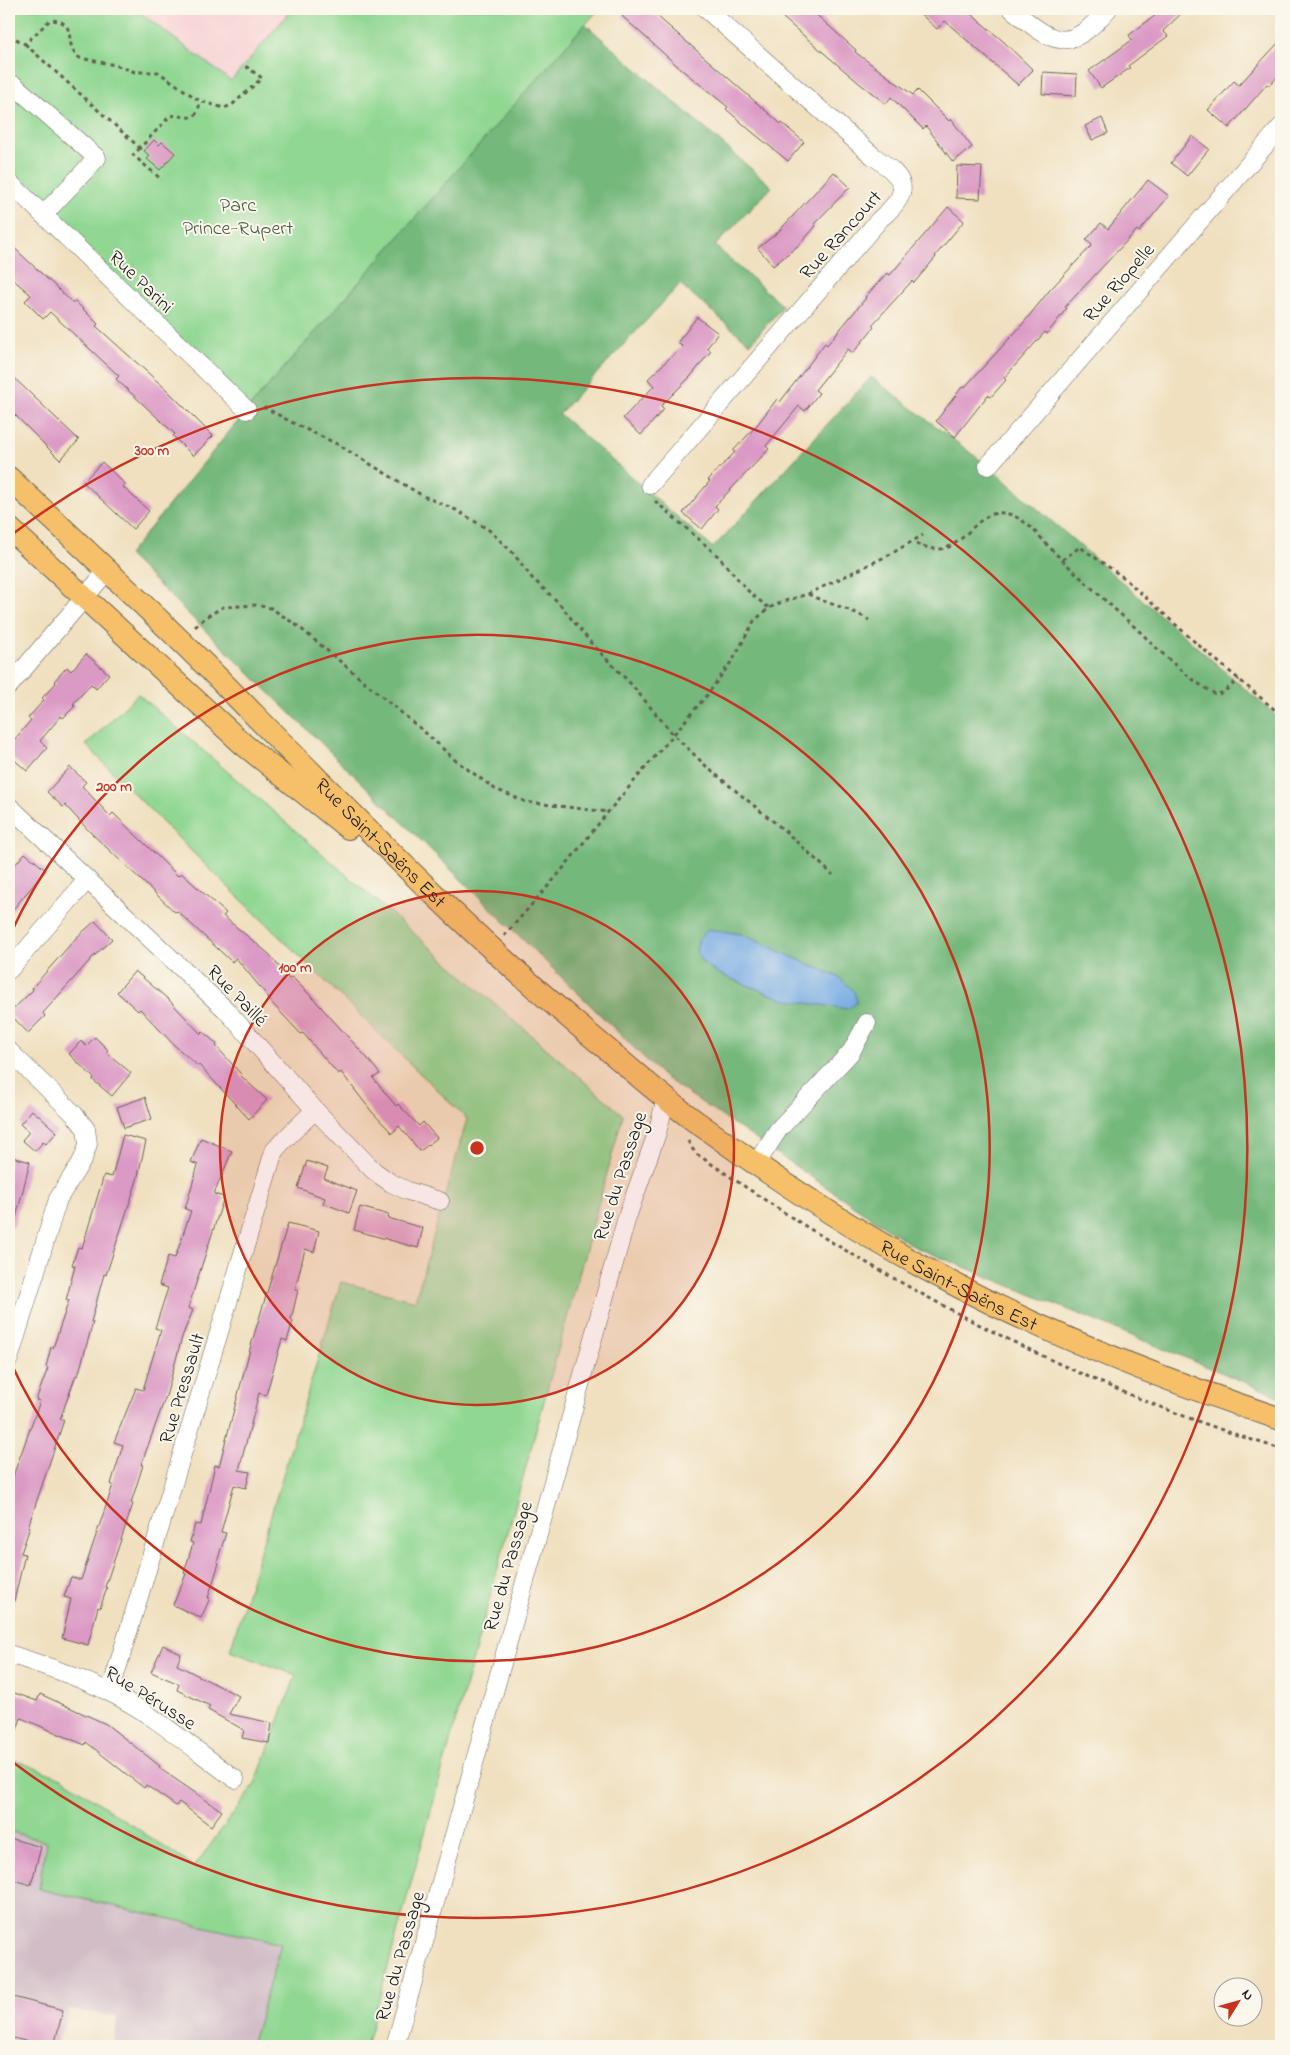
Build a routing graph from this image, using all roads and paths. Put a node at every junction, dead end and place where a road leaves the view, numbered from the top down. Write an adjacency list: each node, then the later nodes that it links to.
1 (706, 9): 17 (street, Rue Rancourt)
2 (1012, 9): 3 (street)
3 (1108, 9)
4 (9, 35): 5 (path)
5 (24, 44): 8 (path); 10 (path)
6 (244, 65): 8 (path)
7 (14, 86): 13 (street)
8 (200, 101): 10 (path)
9 (1281, 127): 15 (street, Rue Riopelle)
10 (140, 148): 11 (path)
11 (162, 180)
12 (9, 182): 13 (street, Rue Parini)
13 (44, 215): 14 (street, Rue Parini)
14 (246, 410): 31 (path)
15 (988, 466)
16 (9, 478): 22 (main road, Rue Saint-Saëns Est)
17 (650, 485): 25 (path)
18 (9, 528): 24 (main road, Rue Saint-Saëns Est)
19 (923, 535): 23 (path)
20 (916, 544): 21 (path)
21 (1062, 560): 28 (path); 28 (path)
22 (107, 571): 24 (street); 27 (main road, Rue Saint-Saëns Est)
23 (808, 594): 25 (path); 26 (path)
24 (83, 597): 29 (street); 36 (main road, Rue Saint-Saëns Est)
25 (769, 608): 31 (path)
26 (869, 620)
27 (179, 641): 33 (path); 36 (main road, Rue Saint-Saëns Est)
28 (1238, 680): 30 (path)
29 (9, 686)
30 (1281, 715)
31 (673, 734): 33 (path); 34 (path)
32 (9, 806): 35 (street, Rue Paillé)
33 (608, 812): 37 (path)
34 (833, 875)
35 (87, 880): 38 (street); 42 (street, Rue Paillé)
36 (436, 896): 37 (main road, Rue Saint-Saëns Est)
37 (492, 950): 41 (main road, Rue Saint-Saëns Est)
38 (9, 970)
39 (867, 1024): 43 (street)
40 (9, 1051): 45 (street)
41 (666, 1098): 43 (main road, Rue Saint-Saëns Est); 50 (street, Rue du Passage)
42 (315, 1110): 44 (street, Rue Paillé); 48 (street, Rue Pressault)
43 (756, 1164): 46 (main road, Rue Saint-Saëns Est)
44 (440, 1201)
45 (9, 1359)
46 (1281, 1419)
47 (9, 1654): 48 (street, Rue Pérusse)
48 (110, 1692): 49 (street, Rue Pérusse)
49 (235, 1780)
50 (395, 2046)

